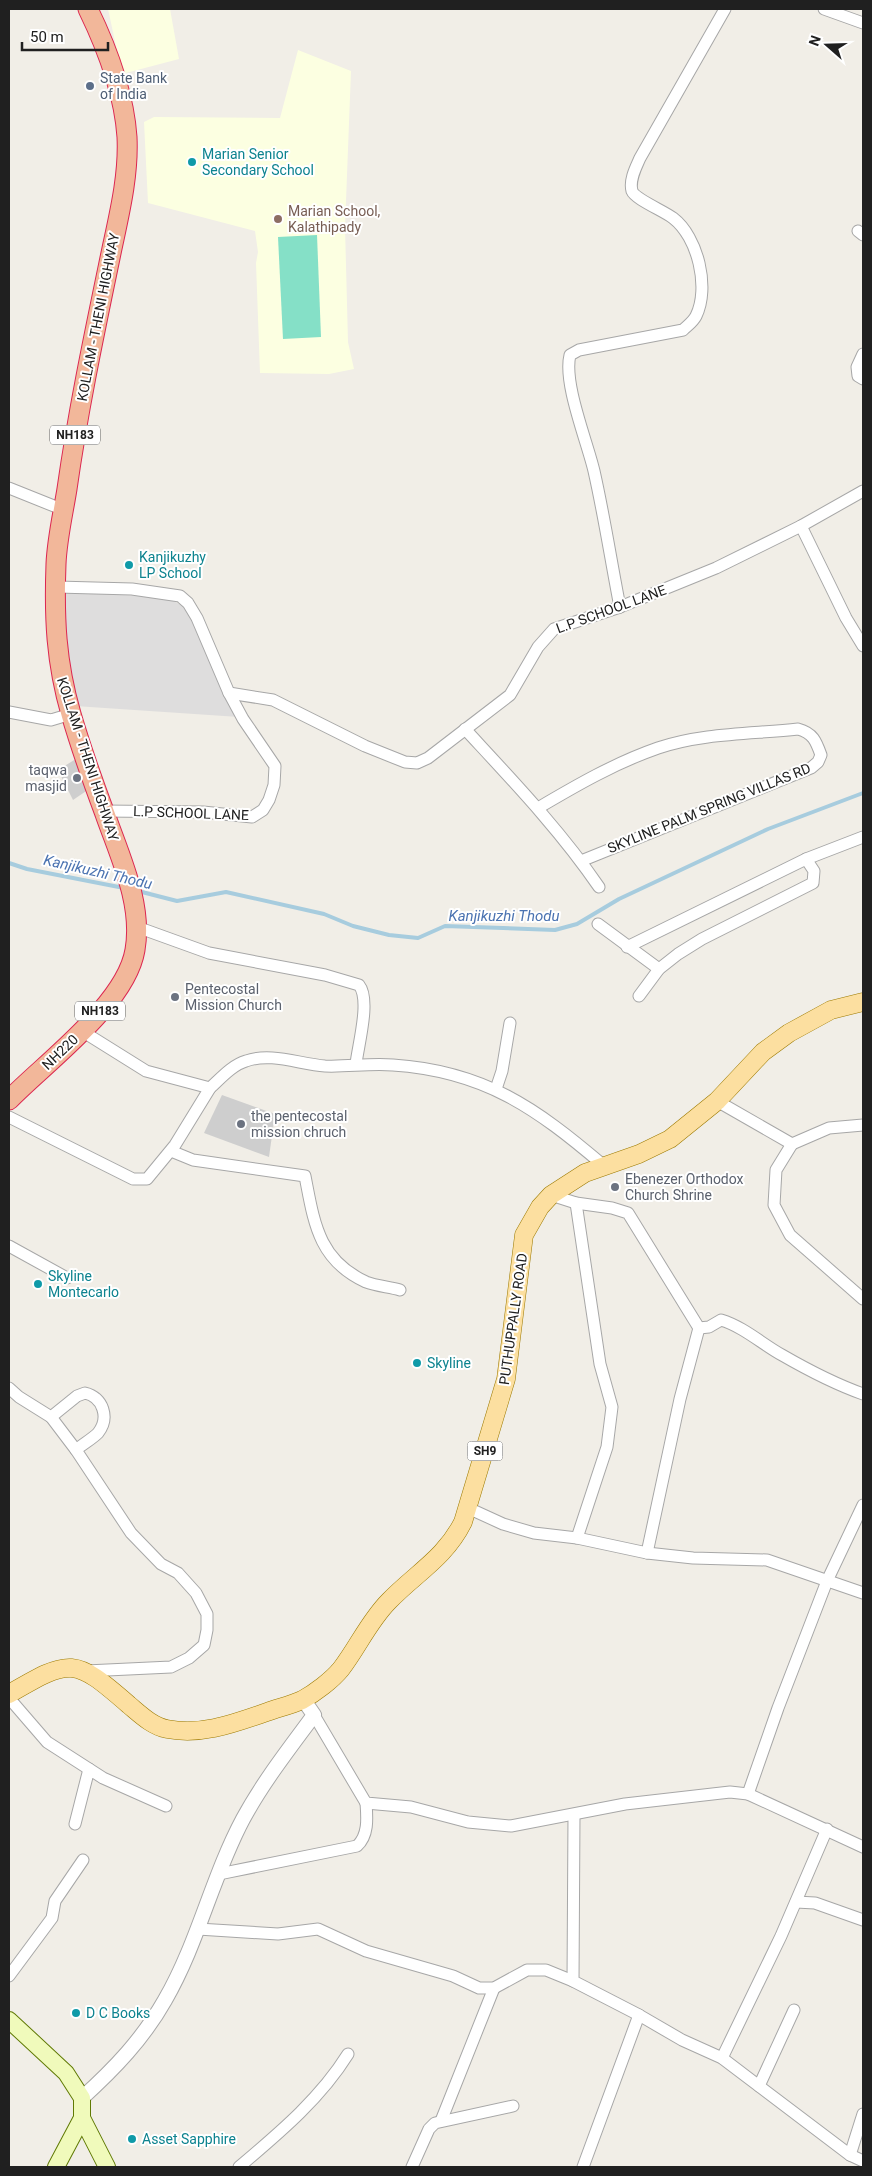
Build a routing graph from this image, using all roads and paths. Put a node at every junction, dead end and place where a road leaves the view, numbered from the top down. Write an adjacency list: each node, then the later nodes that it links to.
1 (88, 9): 9 (highway, KOLLAM - THENI HIGHWAY / NH183)
2 (725, 9): 12 (street)
3 (824, 9): 4 (street)
4 (863, 23)
5 (863, 354): 6 (street)
6 (863, 378)
7 (9, 488): 9 (street)
8 (863, 491): 10 (street, L.P SCHOOL LANE)
9 (64, 510): 11 (highway, KOLLAM - THENI HIGHWAY / NH183)
10 (801, 526): 12 (street, L.P SCHOOL LANE); 13 (street)
11 (57, 587): 14 (street, L.P SCHOOL LANE); 16 (highway, KOLLAM - THENI HIGHWAY / NH183)
12 (620, 606): 17 (street, L.P SCHOOL LANE)
13 (863, 646)
14 (229, 692): 17 (street, L.P SCHOOL LANE); 19 (street, L.P SCHOOL LANE)
15 (9, 712): 16 (street)
16 (71, 714): 19 (highway, KOLLAM - THENI HIGHWAY / NH183)
17 (465, 729): 18 (street)
18 (538, 808): 23 (street); 23 (street, SKYLINE PALM SPRING VILLAS RD)
19 (103, 811): 22 (highway, KOLLAM - THENI HIGHWAY / NH183)
20 (863, 837): 21 (street)
21 (806, 859): 27 (street); 28 (street)
22 (122, 860): 26 (highway, NH220 / NH183)
23 (581, 861): 24 (street)
24 (599, 887)
25 (598, 924): 27 (street)
26 (137, 927): 32 (highway, NH220 / NH183); 33 (street)
27 (627, 947): 28 (street)
28 (659, 969): 29 (street)
29 (639, 996)
30 (863, 1002): 37 (main road, PUTHUPPALLY ROAD / SH9)
31 (510, 1023): 35 (street)
32 (82, 1031): 34 (street); 36 (highway, NH220 / NH183)
33 (356, 1064): 34 (street); 35 (street)
34 (210, 1088): 41 (street)
35 (496, 1089): 42 (street)
36 (9, 1100)
37 (718, 1101): 40 (street); 42 (main road, PUTHUPPALLY ROAD / SH9)
38 (9, 1117): 41 (street)
39 (863, 1125): 40 (street)
40 (792, 1144): 48 (street)
41 (171, 1151): 47 (street)
42 (603, 1166): 43 (main road, PUTHUPPALLY ROAD / SH9)
43 (551, 1195): 44 (street); 55 (main road, PUTHUPPALLY ROAD / SH9)
44 (576, 1203): 49 (street); 56 (street)
45 (9, 1246): 46 (street)
46 (67, 1278)
47 (400, 1290)
48 (863, 1299)
49 (699, 1328): 51 (street); 57 (street)
50 (9, 1388): 52 (street)
51 (863, 1394)
52 (52, 1417): 53 (street); 53 (street)
53 (76, 1450): 60 (street)
54 (863, 1504): 58 (street)
55 (468, 1508): 56 (street); 63 (main road, PUTHUPPALLY ROAD / SH9)
56 (577, 1538): 57 (street)
57 (647, 1553): 58 (street)
58 (827, 1581): 59 (street); 66 (street)
59 (863, 1593)
60 (85, 1671): 61 (main road, PUTHUPPALLY ROAD / SH9); 63 (main road, PUTHUPPALLY ROAD / SH9)
61 (9, 1694)
62 (9, 1698): 65 (street)
63 (303, 1699): 64 (street)
64 (314, 1715): 67 (street); 74 (street)
65 (89, 1769): 68 (street); 70 (street)
66 (748, 1794): 69 (street); 71 (street)
67 (366, 1803): 69 (street); 74 (street)
68 (166, 1806)
69 (574, 1815): 79 (street)
70 (75, 1824)
71 (827, 1828): 72 (street); 75 (street)
72 (863, 1847)
73 (83, 1860): 78 (street)
74 (219, 1874): 77 (street)
75 (796, 1902): 76 (street); 85 (street)
76 (863, 1920)
77 (198, 1929): 80 (street); 87 (street)
78 (9, 1976)
79 (573, 1981): 80 (street); 82 (street)
80 (494, 1988): 91 (street)
81 (794, 2010): 86 (street)
82 (639, 2015): 85 (street); 98 (street)
83 (9, 2020): 87 (main road)
84 (348, 2054): 96 (street)
85 (722, 2058): 86 (street)
86 (759, 2086): 92 (street)
87 (82, 2098): 90 (main road)
88 (513, 2106): 91 (street)
89 (863, 2114): 92 (street)
90 (82, 2118): 94 (main road); 95 (main road)
91 (440, 2120): 97 (street)
92 (850, 2155): 93 (street)
93 (863, 2161)
94 (56, 2167)
95 (107, 2167)
96 (239, 2167)
97 (412, 2167)
98 (583, 2167)

